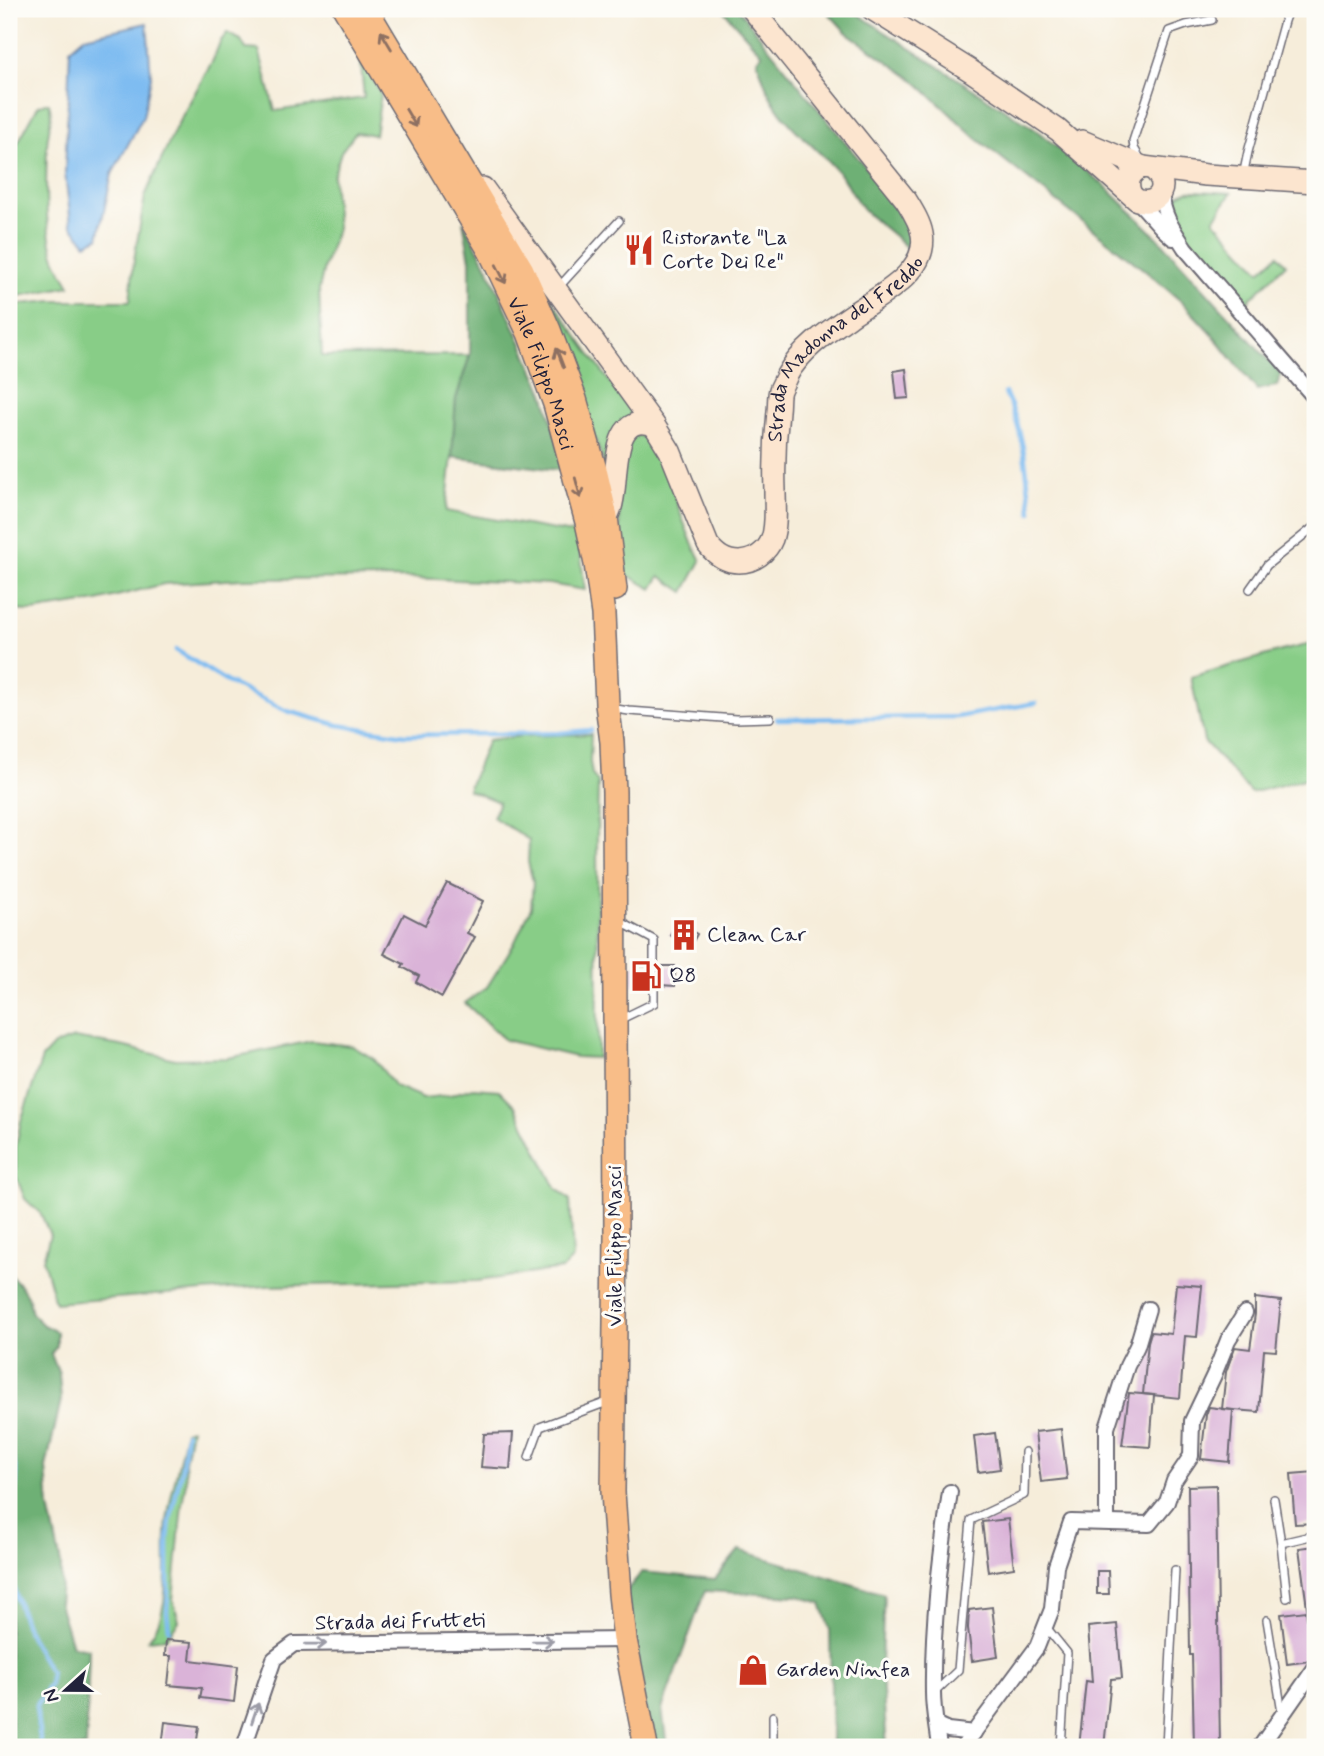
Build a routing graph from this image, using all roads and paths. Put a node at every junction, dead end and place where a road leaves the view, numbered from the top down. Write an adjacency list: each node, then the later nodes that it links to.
1 (345, 9): 12 (main road, Viale Filippo Masci, one-way to 12)
2 (366, 9): 7 (main road, Viale Filippo Masci, one-way to 2)
3 (752, 9): 19 (main road, Strada Madonna del Freddo)
4 (872, 9): 8 (main road)
5 (1290, 9): 10 (lane)
6 (1212, 20): 9 (lane)
7 (430, 114): 15 (main road, Viale Filippo Masci); 17 (main road, Strada Madonna del Freddo)
8 (1111, 164): 9 (main road); 13 (main road)
9 (1153, 177): 10 (main road); 13 (main road); 13 (main road); 16 (street)
10 (1243, 177): 11 (main road)
11 (1315, 182)
12 (456, 193): 15 (main road, Viale Filippo Masci); 22 (main road, Viale Filippo Masci, one-way to 22)
13 (1133, 196): 16 (street)
14 (619, 221): 17 (lane)
15 (509, 247): 17 (main road, Strada Madonna del Freddo); 20 (main road, Viale Filippo Masci, one-way to 15)
16 (1185, 248): 18 (street)
17 (557, 290): 19 (main road, Strada Madonna del Freddo)
18 (1315, 398)
19 (654, 425): 20 (main road)
20 (606, 517): 22 (main road, Viale Filippo Masci); 24 (main road, Viale Filippo Masci)
21 (1315, 526): 23 (lane)
22 (596, 564): 24 (main road, Viale Filippo Masci)
23 (1250, 589)
24 (612, 708): 25 (lane); 26 (main road, Viale Filippo Masci)
25 (770, 718)
26 (614, 918): 27 (main road, Viale Filippo Masci); 27 (lane)
27 (615, 1021): 30 (main road, Viale Filippo Masci)
28 (1148, 1309): 35 (street)
29 (1245, 1312): 35 (street)
30 (614, 1400): 32 (lane); 42 (main road, Viale Filippo Masci)
31 (1025, 1452): 44 (lane)
32 (530, 1457)
33 (950, 1492): 44 (street)
34 (1274, 1499): 37 (lane)
35 (1107, 1522): 41 (street)
36 (1315, 1535): 37 (lane)
37 (1281, 1543): 39 (lane)
38 (1175, 1570): 55 (lane)
39 (1287, 1598)
40 (1267, 1620): 46 (lane)
41 (1045, 1626): 48 (street); 54 (lane)
42 (625, 1640): 49 (street, Strada dei Frutteti, one-way to 42); 50 (main road, Viale Filippo Masci)
43 (1315, 1668): 46 (street)
44 (933, 1695): 47 (street)
45 (772, 1716): 51 (lane)
46 (1283, 1717): 56 (street)
47 (937, 1725): 48 (street); 52 (street)
48 (974, 1733): 53 (street)
49 (244, 1747)
50 (646, 1747)
51 (773, 1747)
52 (939, 1747)
53 (963, 1747)
54 (1062, 1747)
55 (1166, 1747)
56 (1260, 1747)

